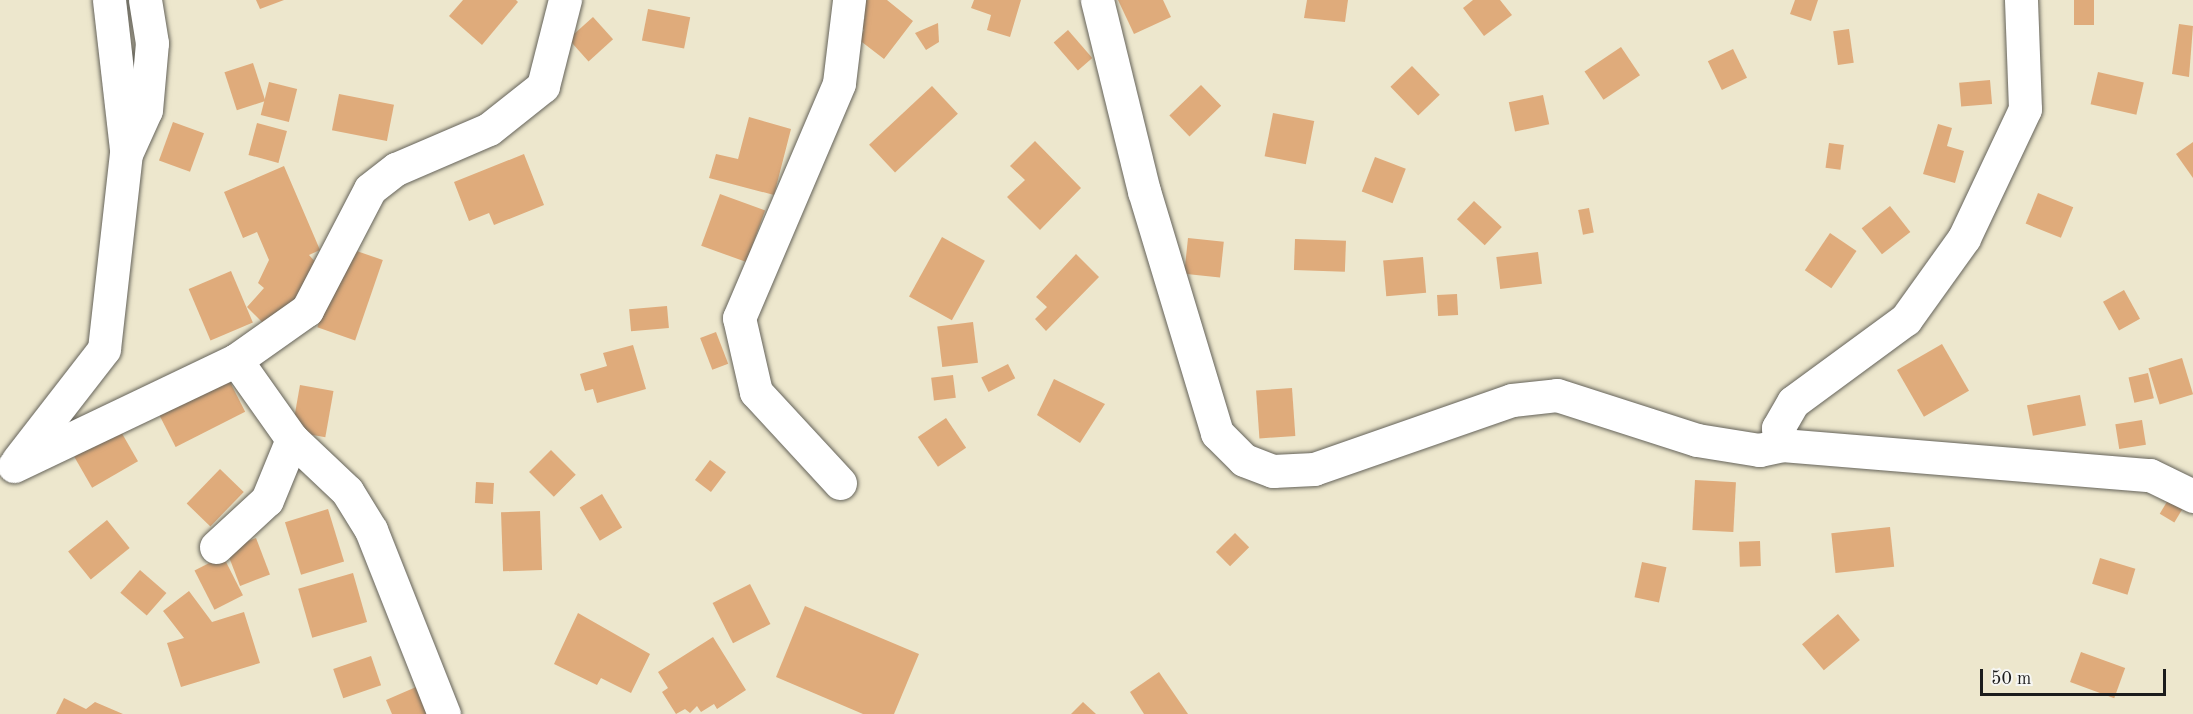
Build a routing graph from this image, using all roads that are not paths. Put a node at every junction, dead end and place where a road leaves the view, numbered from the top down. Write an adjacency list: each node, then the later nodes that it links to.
1 (109, 0): 7 (street)
2 (145, 0): 7 (street)
3 (565, 0): 8 (street)
4 (849, 0): 12 (street)
5 (1097, 0): 10 (street)
6 (2021, 0): 10 (street)
7 (126, 154): 11 (street)
8 (236, 360): 9 (street); 11 (street)
9 (292, 439): 14 (street); 15 (street)
10 (1782, 446): 13 (street)
11 (7, 474)
12 (840, 483)
13 (2193, 496)
14 (216, 547)
15 (444, 714)

